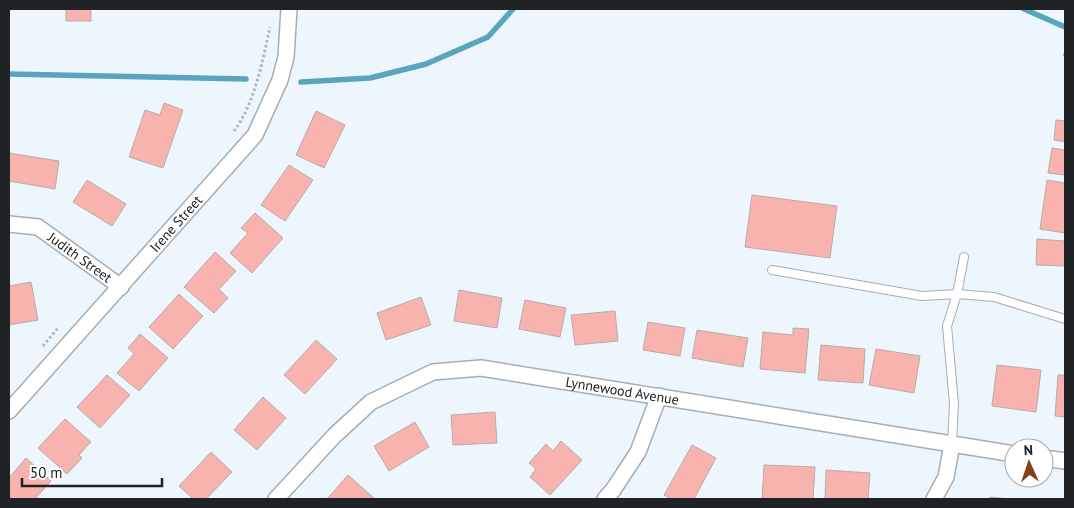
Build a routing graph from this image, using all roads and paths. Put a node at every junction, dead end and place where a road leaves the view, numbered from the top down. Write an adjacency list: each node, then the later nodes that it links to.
1 (289, 9): 7 (street, Irene Street)
2 (270, 26): 3 (path)
3 (229, 137)
4 (9, 224): 7 (street, Judith Street)
5 (964, 257): 8 (lane)
6 (772, 270): 8 (lane)
7 (121, 287): 13 (street, Irene Street)
8 (957, 294): 9 (lane); 14 (lane)
9 (1065, 319)
10 (60, 326): 11 (path)
11 (41, 348)
12 (659, 396): 14 (street, Lynnewood Avenue); 16 (street, Lynnewood Avenue); 17 (street)
13 (9, 411)
14 (952, 444): 15 (street, Lynnewood Avenue); 18 (street)
15 (1004, 452)
16 (276, 499)
17 (605, 499)
18 (934, 499)

